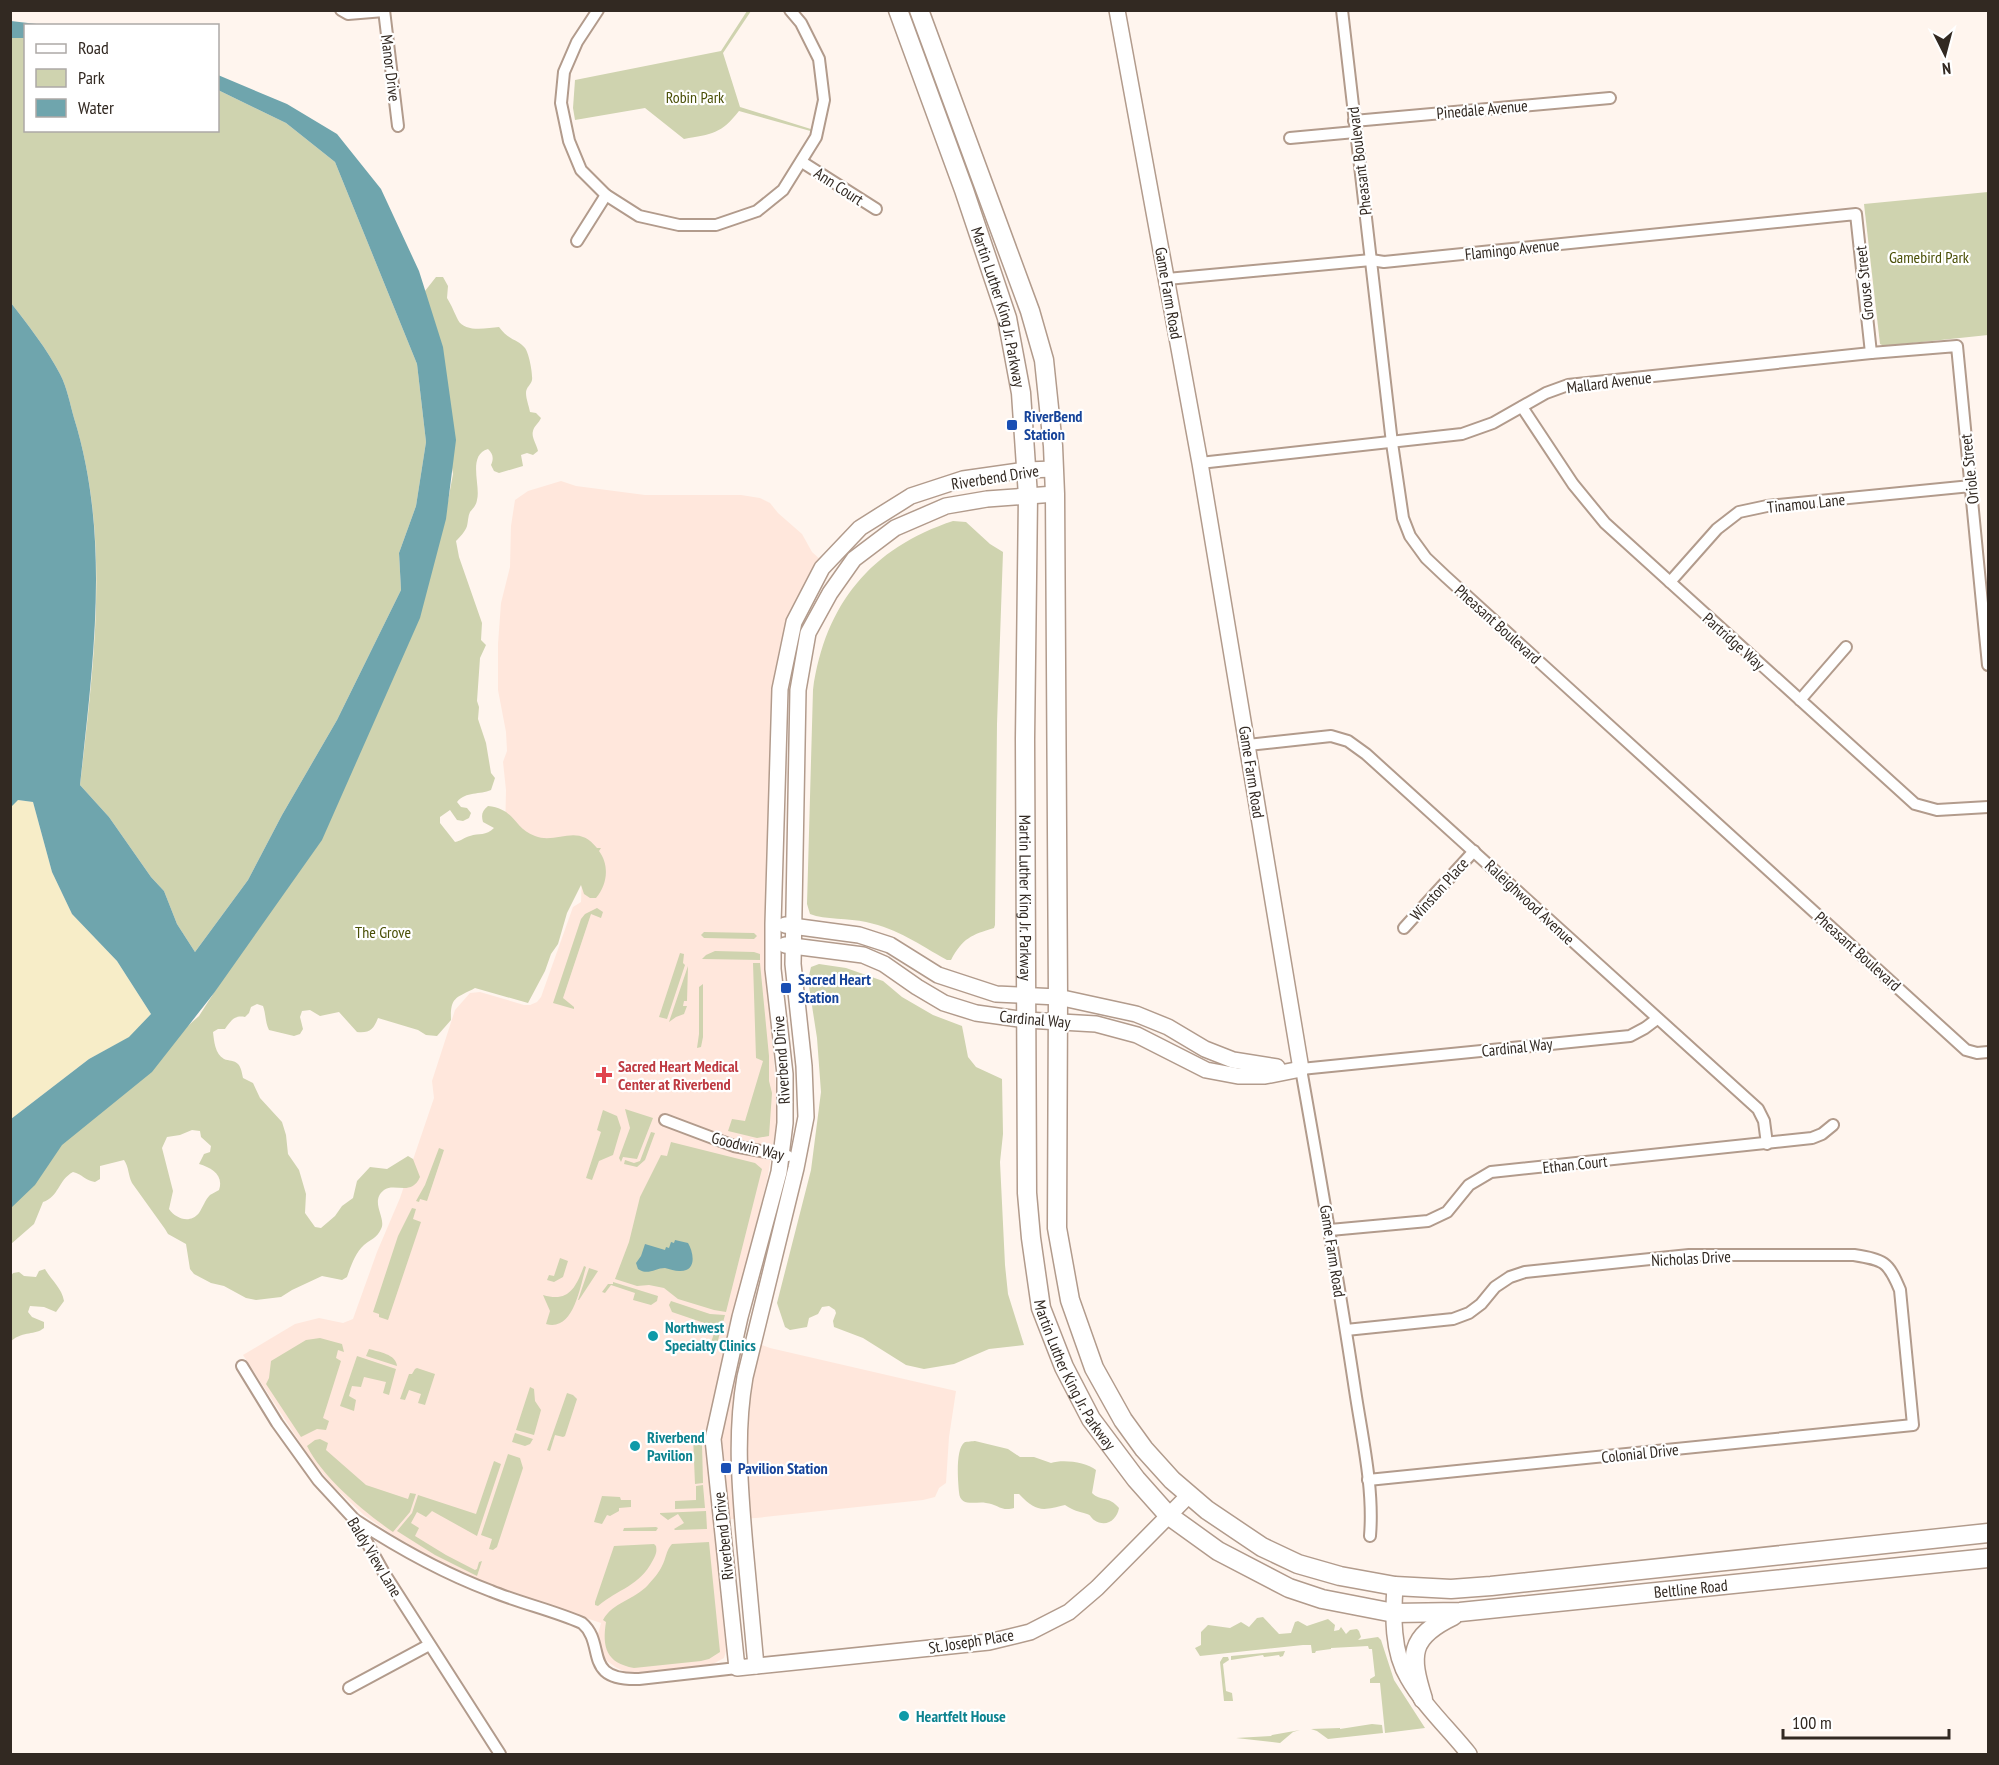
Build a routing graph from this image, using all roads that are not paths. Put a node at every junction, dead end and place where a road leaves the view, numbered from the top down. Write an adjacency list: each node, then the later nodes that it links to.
1 (340, 10): 8 (street)
2 (598, 10): 14 (street)
3 (790, 10): 13 (street)
4 (898, 10): 26 (main road, Martin Luther King Jr. Parkway)
5 (920, 10): 25 (main road, Martin Luther King Jr. Parkway)
6 (1117, 10): 19 (street, Game Farm Road)
7 (1342, 10): 11 (street, Pheasant Boulevard)
8 (384, 11): 10 (street, Manor Drive)
9 (1610, 98): 11 (street, Pinedale Avenue)
10 (398, 126)
11 (1355, 126): 12 (street, Pinedale Avenue); 18 (street, Pheasant Boulevard)
12 (1290, 138)
13 (802, 162): 14 (street); 15 (street, Ann Court)
14 (606, 195): 17 (street)
15 (876, 209)
16 (1857, 214): 18 (street, Flamingo Avenue); 21 (street, Grouse Street)
17 (577, 241)
18 (1371, 260): 19 (street, Flamingo Avenue); 23 (street, Pheasant Boulevard)
19 (1167, 279): 24 (street, Game Farm Road)
20 (1957, 346): 21 (street, Mallard Avenue); 27 (street, Oriole Street)
21 (1871, 353): 22 (street, Mallard Avenue)
22 (1522, 407): 23 (street, Mallard Avenue); 30 (street, Partridge Way)
23 (1392, 443): 24 (street, Mallard Avenue); 47 (street, Pheasant Boulevard)
24 (1200, 463): 34 (street, Game Farm Road)
25 (1054, 469): 26 (street, Riverbend Drive); 28 (main road, Martin Luther King Jr. Parkway)
26 (1026, 470): 29 (main road, Martin Luther King Jr. Parkway); 37 (street, Riverbend Drive)
27 (1971, 486): 30 (street, Tinamou Lane); 32 (street, Oriole Street)
28 (1055, 494): 29 (street, Riverbend Drive); 43 (main road, Martin Luther King Jr. Parkway)
29 (1028, 496): 38 (street, Riverbend Drive); 42 (main road, Martin Luther King Jr. Parkway)
30 (1670, 582): 33 (street, Partridge Way)
31 (1846, 647): 33 (street)
32 (1989, 665)
33 (1800, 700): 35 (street, Partridge Way)
34 (1248, 745): 36 (street, Raleighwood Avenue); 48 (street, Game Farm Road)
35 (1989, 807)
36 (1474, 851): 39 (street, Winston Place); 44 (street, Raleighwood Avenue)
37 (773, 924): 38 (street, Cardinal Way); 40 (street, Riverbend Drive)
38 (794, 926): 41 (street, Riverbend Drive); 42 (street, Cardinal Way)
39 (1404, 928)
40 (773, 944): 41 (street, Cardinal Way); 52 (street, Riverbend Drive)
41 (793, 946): 45 (street, Cardinal Way); 53 (street, Riverbend Drive)
42 (1026, 996): 43 (street, Cardinal Way); 45 (main road, Martin Luther King Jr. Parkway)
43 (1058, 997): 46 (main road, Martin Luther King Jr. Parkway); 48 (street, Cardinal Way)
44 (1657, 1019): 48 (street, Cardinal Way); 51 (street, Raleighwood Avenue)
45 (1026, 1020): 46 (street, Cardinal Way); 60 (main road, Martin Luther King Jr. Parkway)
46 (1058, 1022): 48 (street, Cardinal Way); 59 (main road, Martin Luther King Jr. Parkway)
47 (1989, 1052)
48 (1301, 1069): 54 (street, Game Farm Road)
49 (665, 1120): 52 (street, Goodwin Way)
50 (1833, 1125): 51 (street, Ethan Court)
51 (1767, 1144): 54 (street, Ethan Court)
52 (781, 1154): 53 (street, Goodwin Way); 70 (street, Riverbend Drive)
53 (798, 1158): 69 (street, Riverbend Drive)
54 (1330, 1230): 55 (street, Game Farm Road)
55 (1346, 1330): 57 (street, Nicholas Drive); 58 (street, Game Farm Road)
56 (242, 1366): 61 (street, Baldy View Lane)
57 (1913, 1425): 58 (street, Colonial Drive)
58 (1368, 1480): 63 (street, Game Farm Road)
59 (1189, 1495): 60 (street, St. Joseph Place); 65 (main road, Martin Luther King Jr. Parkway)
60 (1168, 1515): 67 (main road, Martin Luther King Jr. Parkway); 69 (street, St. Joseph Place)
61 (354, 1519): 68 (street, Baldy View Lane); 70 (street)
62 (1989, 1533): 65 (main road, Beltline Road)
63 (1370, 1536)
64 (1989, 1558): 66 (main road, Beltline Road)
65 (1395, 1586): 67 (street)
66 (1460, 1612): 67 (main road, Beltline Road); 72 (main road)
67 (1394, 1613): 72 (street)
68 (429, 1645): 71 (street); 73 (street, Baldy View Lane)
69 (756, 1666): 70 (street, St. Joseph Place)
70 (729, 1669)
71 (349, 1688)
72 (1423, 1699): 74 (street)
73 (500, 1755)
74 (1469, 1755)

